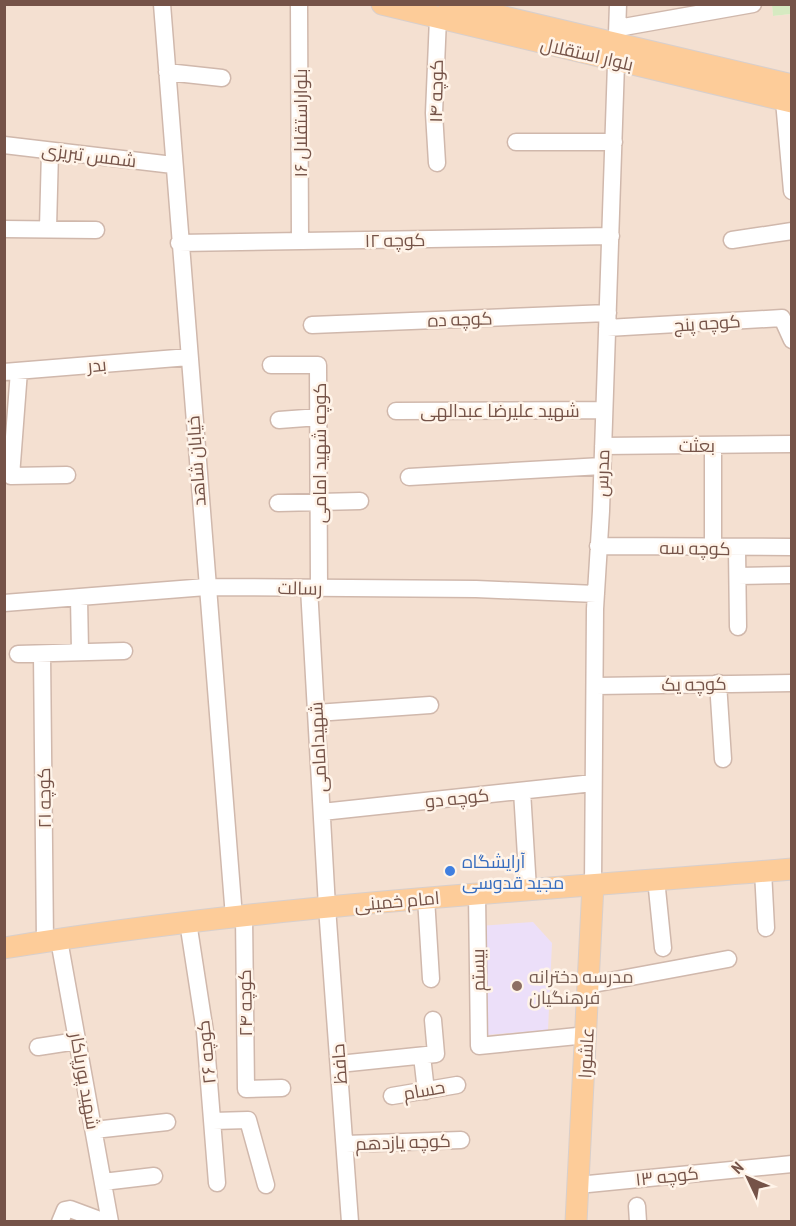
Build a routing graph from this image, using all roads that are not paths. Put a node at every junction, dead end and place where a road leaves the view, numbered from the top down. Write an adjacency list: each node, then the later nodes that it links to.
1 (162, 4): 9 (street, خیابان شاهد)
2 (299, 4): 25 (street, بلواراستقلال ۱۶)
3 (382, 4): 7 (main road, بلوار استقلال)
4 (618, 4): 8 (street, مدرس)
5 (753, 4): 6 (street)
6 (724, 7): 8 (street)
7 (444, 11): 8 (main road, بلوار استقلال); 16 (street, کوچه ۱۴)
8 (618, 45): 11 (main road, بلوار استقلال); 11 (main road, بلوار استقلال); 13 (street, مدرس)
9 (166, 72): 10 (street); 17 (street, خیابان شاهد)
10 (222, 78)
11 (790, 97): 18 (street)
12 (516, 142): 13 (street)
13 (614, 142): 23 (street, مدرس)
14 (4, 145): 15 (street, شمس تبریزی)
15 (50, 151): 17 (street, شمس تبریزی); 19 (street)
16 (437, 164)
17 (173, 165): 26 (street, خیابان شاهد)
18 (792, 191)
19 (48, 228): 20 (street); 21 (street)
20 (4, 229)
21 (96, 230)
22 (792, 231): 24 (street)
23 (611, 236): 25 (street, کوچه ۱۲); 27 (street, مدرس)
24 (732, 240)
25 (300, 242): 26 (street, کوچه ۱۲)
26 (179, 243): 30 (street, خیابان شاهد)
27 (608, 320): 28 (street, کوچه ده); 29 (street, کوچه پنج); 33 (street, مدرس)
28 (312, 324)
29 (792, 340)
30 (189, 357): 32 (street, بدر); 52 (street, خیابان شاهد)
31 (271, 365): 35 (street, کوچه شهید امامی)
32 (12, 371): 41 (street)
33 (604, 410): 34 (street, شهید علیرضا عبدالهی); 39 (street, مدرس)
34 (396, 411)
35 (318, 417): 36 (street); 44 (street, کوچه شهید امامی)
36 (279, 420)
37 (792, 444): 38 (street, بعثت)
38 (713, 445): 39 (street, بعثت); 48 (street)
39 (603, 446): 40 (street, مدرس)
40 (602, 466): 42 (street); 46 (street, مدرس)
41 (67, 475)
42 (409, 477)
43 (360, 501): 44 (street)
44 (319, 502): 45 (street); 53 (street, کوچه شهید امامی)
45 (278, 503)
46 (598, 546): 48 (street, کوچه سه); 54 (street, مدرس)
47 (792, 547): 49 (street, کوچه سه)
48 (713, 548): 49 (street, کوچه سه)
49 (737, 549): 51 (street)
50 (792, 575): 51 (street)
51 (738, 576): 57 (street)
52 (206, 587): 53 (street, رسالت); 55 (street, رسالت); 79 (street, خیابان شاهد)
53 (314, 588): 54 (street, رسالت); 66 (street, شهیدامامی)
54 (596, 594): 64 (street, مدرس)
55 (79, 598): 56 (street, رسالت); 58 (street)
56 (4, 603)
57 (738, 627)
58 (80, 651): 59 (street); 61 (street)
59 (124, 651)
60 (18, 654): 61 (street)
61 (42, 654): 82 (street, کوچه ۲۱)
62 (792, 682): 63 (street, کوچه یک)
63 (718, 683): 64 (street, کوچه یک); 67 (street)
64 (596, 686): 68 (street, مدرس)
65 (430, 705): 66 (street)
66 (316, 713): 70 (street, شهیدامامی)
67 (723, 759)
68 (593, 783): 69 (street, کوچه دو); 74 (street, مدرس)
69 (522, 791): 70 (street, کوچه دو); 75 (street)
70 (322, 812): 78 (street, شهیدامامی)
71 (792, 869): 72 (main road, امام خمینی)
72 (764, 872): 73 (main road, امام خمینی); 81 (street)
73 (656, 879): 74 (main road, امام خمینی); 84 (street)
74 (593, 885): 75 (main road, امام خمینی); 87 (main road, عاشورا)
75 (528, 889): 76 (main road, امام خمینی)
76 (477, 894): 77 (main road, امام خمینی); 89 (street, بیستم)
77 (426, 898): 78 (main road, امام خمینی); 86 (street)
78 (327, 907): 79 (main road, امام خمینی); 93 (street, حافظ)
79 (239, 916): 80 (main road, امام خمینی); 95 (street, کوچه ۲۴)
80 (188, 922): 82 (main road, امام خمینی); 98 (street, کوچه ۲۶)
81 (766, 928)
82 (52, 941): 83 (main road, امام خمینی); 90 (street, شهید پورپاکار)
83 (4, 948)
84 (663, 948)
85 (728, 959): 87 (street)
86 (430, 979)
87 (588, 985): 89 (main road, عاشورا)
88 (433, 1020): 92 (street)
89 (587, 1035): 108 (main road, عاشورا)
90 (77, 1041): 91 (street); 100 (street, شهید پورپاکار)
91 (38, 1047)
92 (422, 1056): 93 (street); 96 (street)
93 (339, 1064): 102 (street, حافظ)
94 (457, 1085): 96 (street, حسام)
95 (282, 1088)
96 (426, 1091): 97 (street, حسام)
97 (392, 1096)
98 (213, 1121): 106 (street, کوچه ۲۶); 107 (street)
99 (167, 1122): 100 (street)
100 (94, 1130): 105 (street, شهید پورپاکار)
101 (460, 1140): 102 (street, کوچه یازدهم)
102 (345, 1144): 112 (street, حافظ)
103 (792, 1164): 108 (street, کوچه ۱۳)
104 (154, 1176): 105 (street)
105 (103, 1182): 111 (street, شهید پورپاکار)
106 (217, 1183)
107 (266, 1185)
108 (578, 1185): 113 (main road, عاشورا)
109 (65, 1215): 110 (street)
110 (105, 1221)
111 (110, 1221)
112 (350, 1221)
113 (576, 1221)

